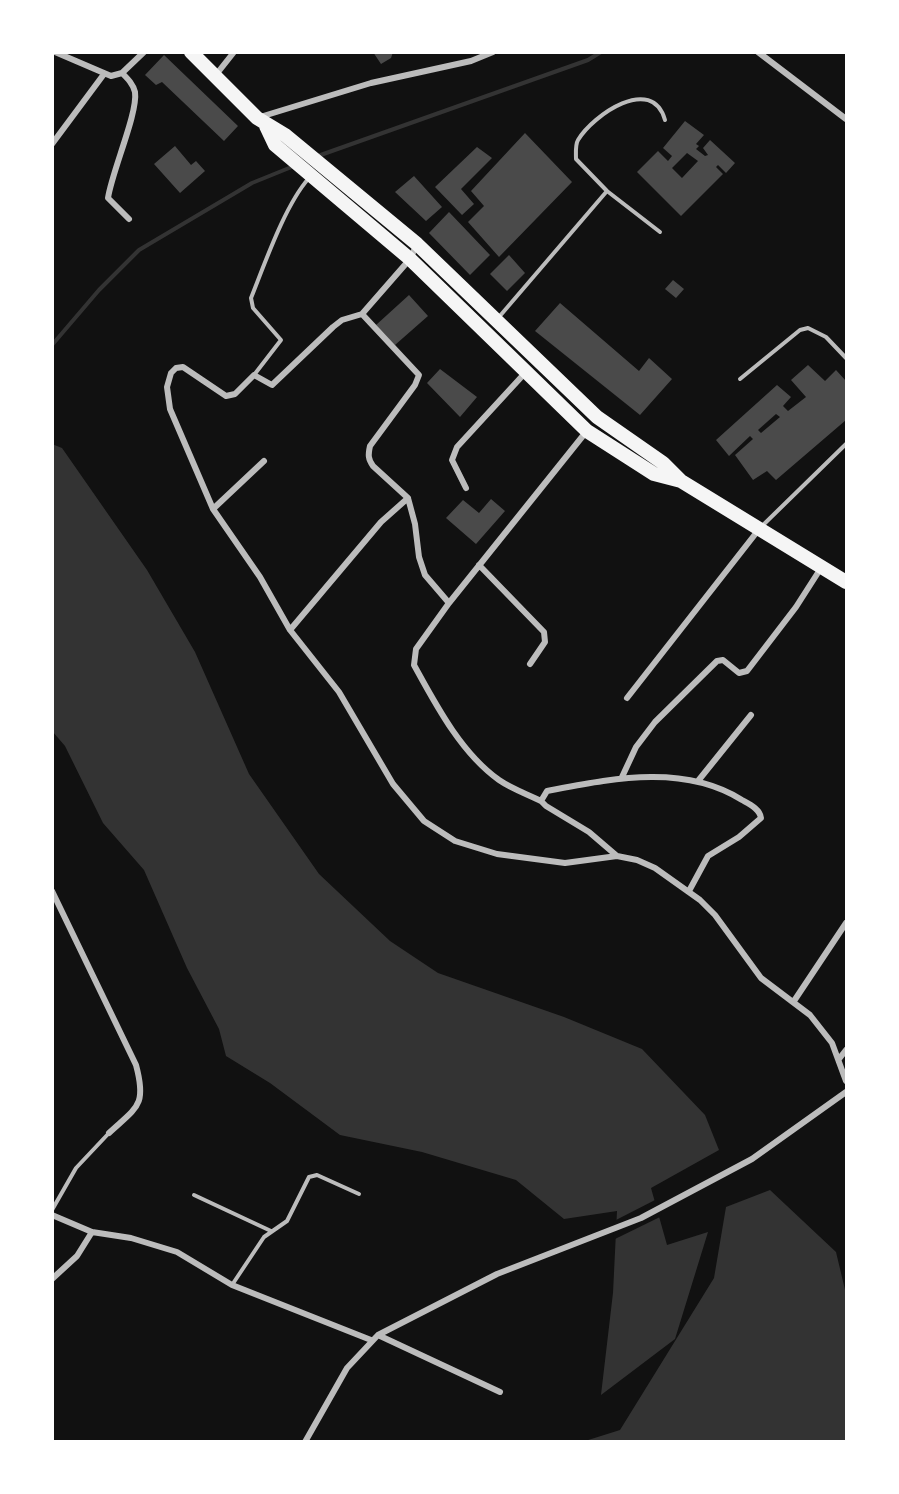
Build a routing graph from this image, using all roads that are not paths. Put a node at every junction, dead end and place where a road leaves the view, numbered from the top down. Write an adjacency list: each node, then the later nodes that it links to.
1 (55, 52): 8 (street)
2 (144, 52): 7 (street)
3 (191, 52): 9 (highway)
4 (234, 52): 9 (street)
5 (493, 52): 12 (street)
6 (758, 52): 10 (street)
7 (122, 73): 8 (street); 16 (street)
8 (104, 74): 13 (street)
9 (215, 77): 12 (highway)
10 (846, 119)
11 (665, 120): 15 (lane)
12 (261, 122): 14 (highway); 14 (highway)
13 (52, 144)
14 (317, 171): 18 (highway); 19 (highway); 25 (lane)
15 (607, 191): 17 (lane); 21 (lane)
16 (129, 219)
17 (660, 232)
18 (417, 244): 19 (street); 21 (highway)
19 (410, 259): 20 (street); 22 (highway)
20 (362, 314): 25 (street); 32 (street)
21 (495, 322): 22 (highway); 30 (highway)
22 (484, 333): 24 (highway)
23 (846, 358): 26 (lane)
24 (525, 373): 27 (highway); 31 (street)
25 (254, 375): 33 (street)
26 (740, 379)
27 (587, 431): 30 (highway); 35 (street)
28 (846, 444): 34 (lane)
29 (264, 461): 33 (street)
30 (681, 481): 34 (highway)
31 (466, 488)
32 (408, 498): 38 (street); 39 (street)
33 (213, 509): 39 (street)
34 (760, 528): 36 (highway); 41 (street)
35 (479, 565): 38 (street); 40 (street)
36 (822, 567): 37 (highway); 43 (street)
37 (846, 582)
38 (449, 603): 45 (street)
39 (290, 630): 46 (street)
40 (530, 664)
41 (627, 698)
42 (752, 715): 44 (street)
43 (622, 777): 44 (street); 45 (street)
44 (698, 782): 48 (street)
45 (541, 801): 46 (street)
46 (617, 856): 48 (street)
47 (52, 891): 55 (street)
48 (689, 891): 50 (street)
49 (846, 923): 50 (street)
50 (794, 1001): 52 (street)
51 (846, 1050): 52 (street)
52 (839, 1059): 53 (street)
53 (846, 1081)
54 (846, 1092): 63 (street)
55 (109, 1133): 58 (lane)
56 (194, 1194): 60 (lane)
57 (359, 1194): 60 (lane)
58 (52, 1213): 59 (street)
59 (92, 1232): 61 (street); 62 (street)
60 (272, 1232): 62 (lane)
61 (52, 1279)
62 (232, 1284): 64 (street)
63 (378, 1335): 64 (street); 65 (street)
64 (371, 1340): 66 (street)
65 (500, 1392)
66 (304, 1442)

